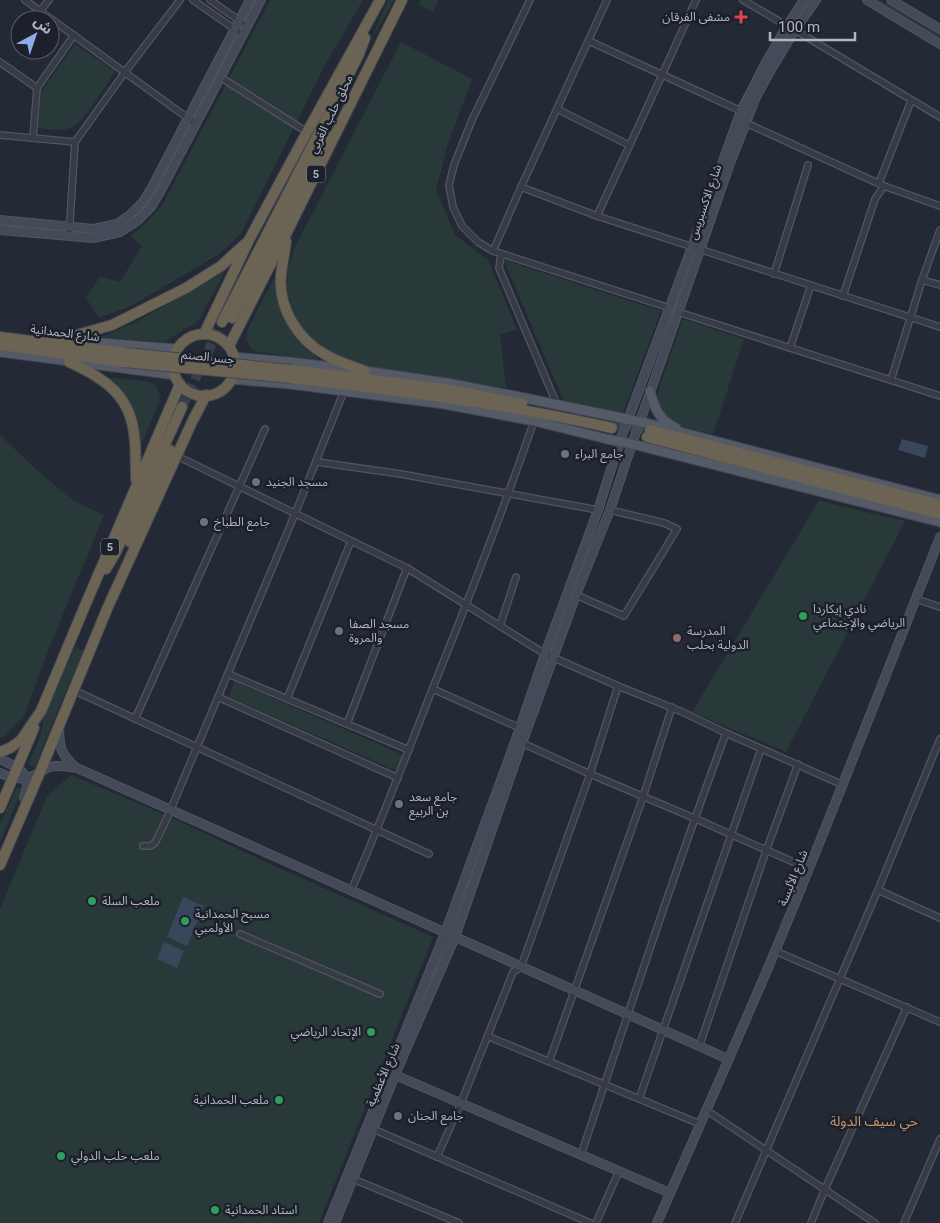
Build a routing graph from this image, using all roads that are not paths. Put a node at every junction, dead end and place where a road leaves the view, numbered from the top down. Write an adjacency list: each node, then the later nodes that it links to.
1 (25, 0): 17 (street)
2 (180, 0): 31 (street)
3 (193, 0): 24 (street)
4 (210, 0): 19 (street)
5 (250, 0): 19 (street)
6 (261, 0): 21 (street)
7 (402, 0): 18 (highway, محلق حلب الغربي / 5)
8 (530, 0): 60 (street)
9 (607, 0): 28 (street)
10 (696, 0): 32 (street)
11 (743, 0): 22 (street)
12 (804, 0): 22 (street)
13 (816, 0): 25 (street, شارع الاكسبريس)
14 (867, 0): 29 (street)
15 (891, 0): 23 (street)
16 (378, 3): 18 (highway); 42 (highway, محلق حلب الغربي / 5)
17 (38, 10)
18 (393, 16): 55 (highway, محلق حلب الغربي / 5)
19 (239, 21): 21 (street); 24 (street)
20 (60, 26): 26 (street)
21 (247, 26): 27 (street)
22 (787, 26): 37 (street)
23 (940, 29)
24 (234, 30): 27 (street); 39 (street)
25 (795, 30): 35 (street); 40 (street, شارع الاكسبريس)
26 (74, 35): 31 (street); 34 (street)
27 (243, 35): 33 (street)
28 (588, 41): 32 (street); 36 (street)
29 (940, 44)
30 (0, 62): 34 (street)
31 (125, 72): 39 (street); 45 (street)
32 (662, 76): 37 (street); 46 (street)
33 (220, 78): 41 (street); 42 (street)
34 (37, 88): 44 (street)
35 (911, 100): 38 (street); 48 (street)
36 (557, 109): 46 (street); 49 (street)
37 (741, 111): 59 (street)
38 (940, 117)
39 (188, 118): 41 (street); 53 (street)
40 (746, 123): 48 (street); 59 (street, شارع الاكسبريس)
41 (196, 124): 57 (street)
42 (307, 132): 58 (highway, محلق حلب الغربي / 5)
43 (0, 135): 44 (street)
44 (33, 138): 45 (street)
45 (75, 142): 53 (street)
46 (629, 145): 51 (street)
47 (808, 164): 62 (street)
48 (881, 184): 50 (street); 66 (street)
49 (520, 187): 51 (street); 60 (street)
50 (940, 206)
51 (598, 216): 59 (street)
52 (0, 220): 53 (street)
53 (70, 227): 57 (street)
54 (0, 230): 57 (street)
55 (288, 230): 76 (highway, محلق حلب الغربي / 5); 83 (highway)
56 (940, 230): 63 (street)
57 (69, 236)
58 (249, 240): 72 (highway, محلق حلب الغربي / 5); 74 (highway)
59 (696, 249): 62 (street); 67 (street); 68 (street, شارع الاكسبريس)
60 (493, 252): 61 (street)
61 (502, 255): 67 (street); 92 (street)
62 (774, 274): 64 (street)
63 (922, 280): 65 (street); 69 (street)
64 (810, 285): 66 (street); 77 (street)
65 (940, 285)
66 (842, 296): 69 (street)
67 (670, 308): 93 (street)
68 (678, 312): 77 (street); 88 (street, شارع الاكسبريس)
69 (910, 318): 70 (street); 86 (street)
70 (940, 327)
71 (0, 332): 74 (main road)
72 (204, 334): 76 (highway); 78 (highway)
73 (0, 337): 80 (highway, شارع الحمدانية)
74 (59, 340): 78 (main road)
75 (0, 345): 80 (highway, شارع الحمدانية)
76 (228, 346): 81 (highway)
77 (790, 348): 86 (street)
78 (177, 349): 84 (highway)
79 (0, 352): 82 (main road)
80 (125, 357): 89 (highway, جسر الصنم, bridge)
81 (234, 357): 83 (main road); 85 (highway)
82 (69, 362): 84 (main road); 103 (highway)
83 (365, 371): 89 (main road)
84 (177, 379): 90 (highway); 103 (highway, 5)
85 (231, 379): 87 (main road); 90 (highway)
86 (891, 380): 91 (street)
87 (344, 391): 89 (main road); 102 (street)
88 (650, 391): 95 (street, شارع الاكسبريس); 98 (main road)
89 (445, 393): 92 (main road); 94 (main road); 96 (highway, جسر الصنم)
90 (206, 395): 101 (highway, 5)
91 (940, 396)
92 (557, 405): 93 (main road)
93 (628, 420): 95 (main road); 99 (street)
94 (534, 421): 99 (main road); 105 (street)
95 (639, 422): 98 (main road); 100 (street, شارع الاكسبريس)
96 (612, 425)
97 (265, 429): 104 (street)
98 (687, 434): 106 (main road)
99 (620, 441): 100 (main road); 108 (street)
100 (632, 444): 109 (street, شارع الاكسبريس); 112 (main road)
101 (177, 456): 104 (street); 122 (highway, 5)
102 (316, 462): 105 (street); 110 (street)
103 (136, 485): 121 (highway, 5)
104 (239, 487): 110 (street); 134 (street)
105 (509, 494): 108 (street); 119 (street)
106 (940, 500)
107 (940, 505): 111 (highway)
108 (598, 510): 124 (street)
109 (610, 510): 117 (street, شارع الاكسبريس); 117 (street)
110 (295, 514): 114 (street); 126 (street)
111 (940, 514)
112 (940, 522)
113 (940, 537): 118 (street, شارع الألبسة)
114 (351, 541): 115 (street); 131 (street)
115 (407, 568): 119 (street); 135 (street)
116 (516, 576): 123 (street)
117 (576, 595): 125 (street, شارع الاكسبريس)
118 (916, 599): 120 (street); 155 (street, شارع الألبسة)
119 (466, 605): 123 (street); 128 (street)
120 (940, 607)
121 (84, 608): 122 (highway, 5); 133 (highway, 5)
122 (107, 609): 129 (highway, 5)
123 (500, 626): 124 (street)
124 (545, 654): 125 (street); 137 (street)
125 (553, 658): 127 (street); 140 (street, شارع الأعظمية)
126 (228, 674): 130 (street); 131 (street)
127 (618, 686): 132 (street); 151 (street)
128 (433, 689): 137 (street); 143 (street)
129 (73, 690): 134 (street); 136 (highway, 5)
130 (218, 697): 141 (street); 154 (street)
131 (287, 698): 135 (street)
132 (672, 707): 138 (street); 156 (street)
133 (41, 711): 144 (highway); 147 (highway, 5)
134 (135, 719): 141 (street)
135 (347, 724): 143 (street)
136 (59, 725): 148 (street); 149 (highway, 5)
137 (520, 728): 171 (street)
138 (726, 733): 142 (street); 160 (street)
139 (940, 739): 168 (street)
140 (522, 743): 151 (street); 173 (street, شارع الأعظمية)
141 (197, 747): 159 (street); 161 (street)
142 (761, 749): 146 (street); 162 (street)
143 (409, 750): 154 (street)
144 (0, 752)
145 (0, 759): 147 (street)
146 (798, 764): 155 (street); 164 (street)
147 (18, 768): 152 (highway, 5); 153 (street)
148 (77, 768): 149 (street); 159 (street)
149 (40, 772): 153 (street); 158 (highway, 5)
150 (0, 773): 152 (street)
151 (590, 774): 156 (street); 175 (street)
152 (13, 778): 153 (street); 157 (highway, 5)
153 (27, 778): 158 (street)
154 (398, 778): 161 (street)
155 (843, 785): 167 (street, شارع الألبسة)
156 (643, 798): 160 (street); 177 (street)
157 (0, 808)
158 (24, 809): 166 (highway, 5)
159 (170, 810): 163 (street); 169 (street)
160 (694, 818): 162 (street); 180 (street)
161 (377, 830): 165 (street); 169 (street)
162 (731, 836): 164 (street); 182 (street)
163 (143, 846)
164 (766, 851): 167 (street); 184 (street)
165 (430, 854)
166 (0, 864)
167 (809, 869): 174 (street, شارع الألبسة)
168 (878, 890): 170 (street); 176 (street)
169 (351, 891): 171 (street)
170 (940, 918)
171 (445, 933): 173 (street); 202 (street)
172 (240, 934): 178 (street)
173 (455, 937): 175 (street); 187 (street, شارع الأعظمية)
174 (775, 951): 176 (street); 185 (street, شارع الألبسة)
175 (522, 967): 177 (street); 183 (street)
176 (840, 979): 179 (street); 195 (street)
177 (574, 991): 180 (street); 186 (street)
178 (380, 994)
179 (907, 1008): 181 (street); 200 (street)
180 (627, 1014): 182 (street); 188 (street)
181 (940, 1022)
182 (663, 1030): 184 (street); 189 (street)
183 (487, 1036): 186 (street); 190 (street)
184 (699, 1047): 185 (street)
185 (728, 1059): 191 (street, شارع الألبسة)
186 (549, 1062): 188 (street)
187 (395, 1075): 190 (street); 193 (street, شارع الأعظمية)
188 (604, 1084): 189 (street); 196 (street)
189 (640, 1099): 192 (street)
190 (461, 1103): 196 (street); 197 (street)
191 (706, 1110): 192 (street, شارع الألبسة); 195 (street)
192 (700, 1124): 201 (street, شارع الألبسة)
193 (373, 1129): 197 (street); 199 (street, شارع الأعظمية)
194 (940, 1139): 211 (street)
195 (766, 1150): 200 (street); 208 (street)
196 (581, 1155): 198 (street)
197 (437, 1157): 205 (street)
198 (619, 1171): 201 (street); 206 (street)
199 (353, 1179): 203 (street, شارع الأعظمية); 204 (street)
200 (824, 1190): 209 (street); 210 (street)
201 (670, 1193): 207 (street, شارع الألبسة)
202 (328, 1223)
203 (335, 1223)
204 (459, 1223)
205 (590, 1223)
206 (596, 1223)
207 (657, 1223)
208 (735, 1223)
209 (811, 1223)
210 (875, 1223)
211 (904, 1223)

